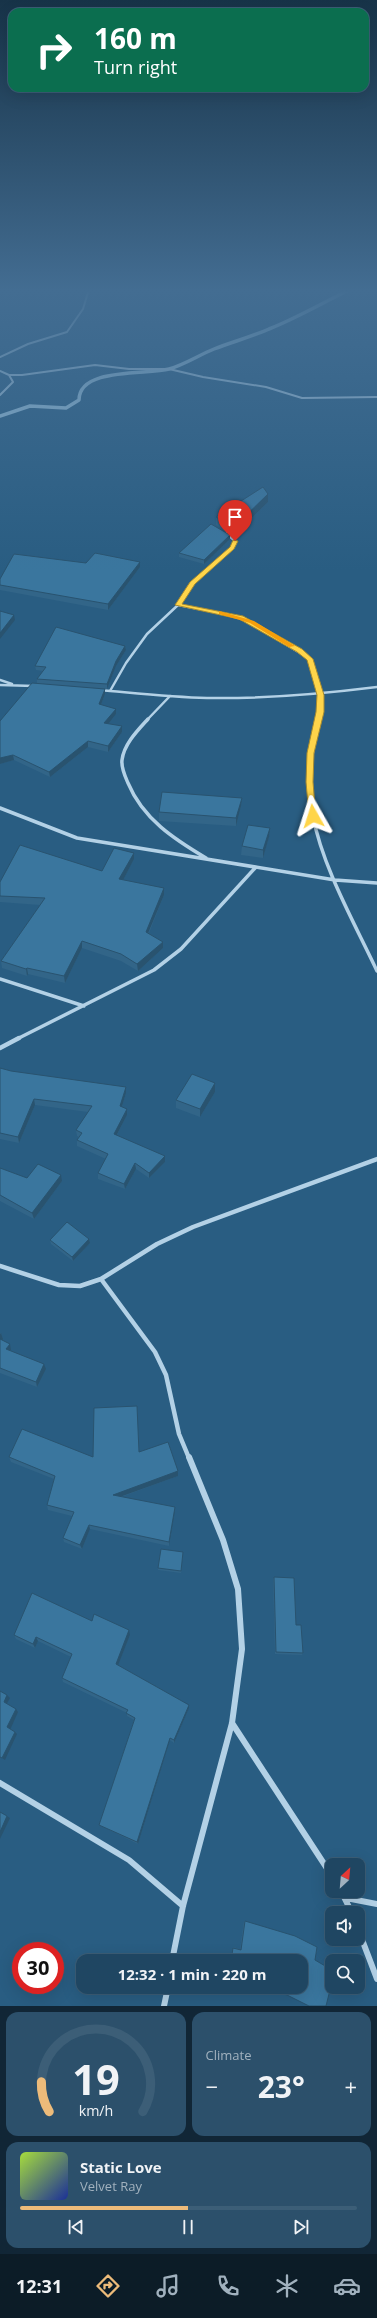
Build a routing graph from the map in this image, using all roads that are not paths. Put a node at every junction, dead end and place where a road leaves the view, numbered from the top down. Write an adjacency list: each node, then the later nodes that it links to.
1 (12, 383): 3 (street)
2 (242, 383): 4 (street)
3 (0, 395)
4 (377, 397)
5 (220, 530): 6 (street)
6 (178, 605): 13 (street); 14 (street)
7 (0, 680): 8 (street)
8 (16, 685): 9 (street); 10 (street)
9 (0, 686)
10 (38, 687)
11 (377, 687): 14 (street)
12 (95, 690): 13 (street)
13 (110, 691): 15 (street)
14 (321, 695): 15 (street); 19 (street)
15 (170, 696): 17 (street)
16 (0, 808): 17 (street)
17 (208, 859): 18 (street)
18 (256, 867): 19 (street); 23 (street)
19 (335, 880): 20 (street); 21 (street)
20 (377, 883)
21 (377, 971)
22 (0, 979): 23 (street)
23 (84, 1006): 24 (street)
24 (0, 1048)
25 (377, 1159): 27 (street)
26 (0, 1266): 27 (street)
27 (100, 1279): 28 (street)
28 (232, 1723): 30 (street); 33 (street)
29 (0, 1783): 33 (street)
30 (325, 1865)
31 (346, 1898): 32 (street); 34 (street)
32 (377, 1904)
33 (183, 1906): 36 (street)
34 (349, 1906)
35 (364, 1946): 37 (street)
36 (173, 1954)
37 (377, 1979)
38 (167, 1994): 39 (street)
39 (164, 2006)

